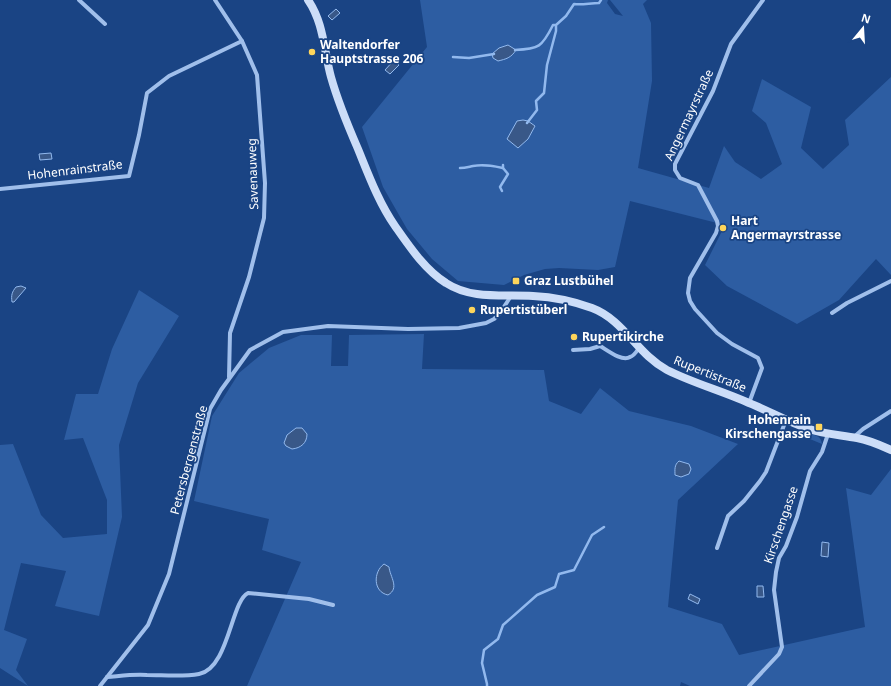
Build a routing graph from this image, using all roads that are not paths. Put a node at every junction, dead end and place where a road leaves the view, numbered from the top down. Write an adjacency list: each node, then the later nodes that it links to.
1 (79, 0): 5 (street)
2 (215, 0): 6 (street, Savenauweg)
3 (308, 0): 9 (main road, Rupertistraße)
4 (763, 0): 14 (street, Angermayrstraße)
5 (105, 24)
6 (242, 41): 7 (street, Hohenrainstraße); 13 (street, Savenauweg)
7 (0, 189)
8 (891, 280): 10 (street)
9 (511, 296): 11 (main road, Rupertistraße); 13 (street, Petersbergenstraße)
10 (832, 313)
11 (639, 348): 12 (street); 14 (main road, Rupertistraße)
12 (573, 350)
13 (229, 377): 22 (street, Petersbergenstraße)
14 (749, 403): 16 (main road, Rupertistraße)
15 (891, 411): 18 (street)
16 (786, 420): 17 (main road, Rupertistraße); 20 (street)
17 (828, 434): 18 (main road, Rupertistraße); 24 (street, Kirschengasse)
18 (854, 437): 19 (main road, Rupertistraße)
19 (891, 450)
20 (717, 548)
21 (333, 605): 22 (street)
22 (107, 677): 23 (street, Petersbergenstraße)
23 (100, 686)
24 (749, 686)

